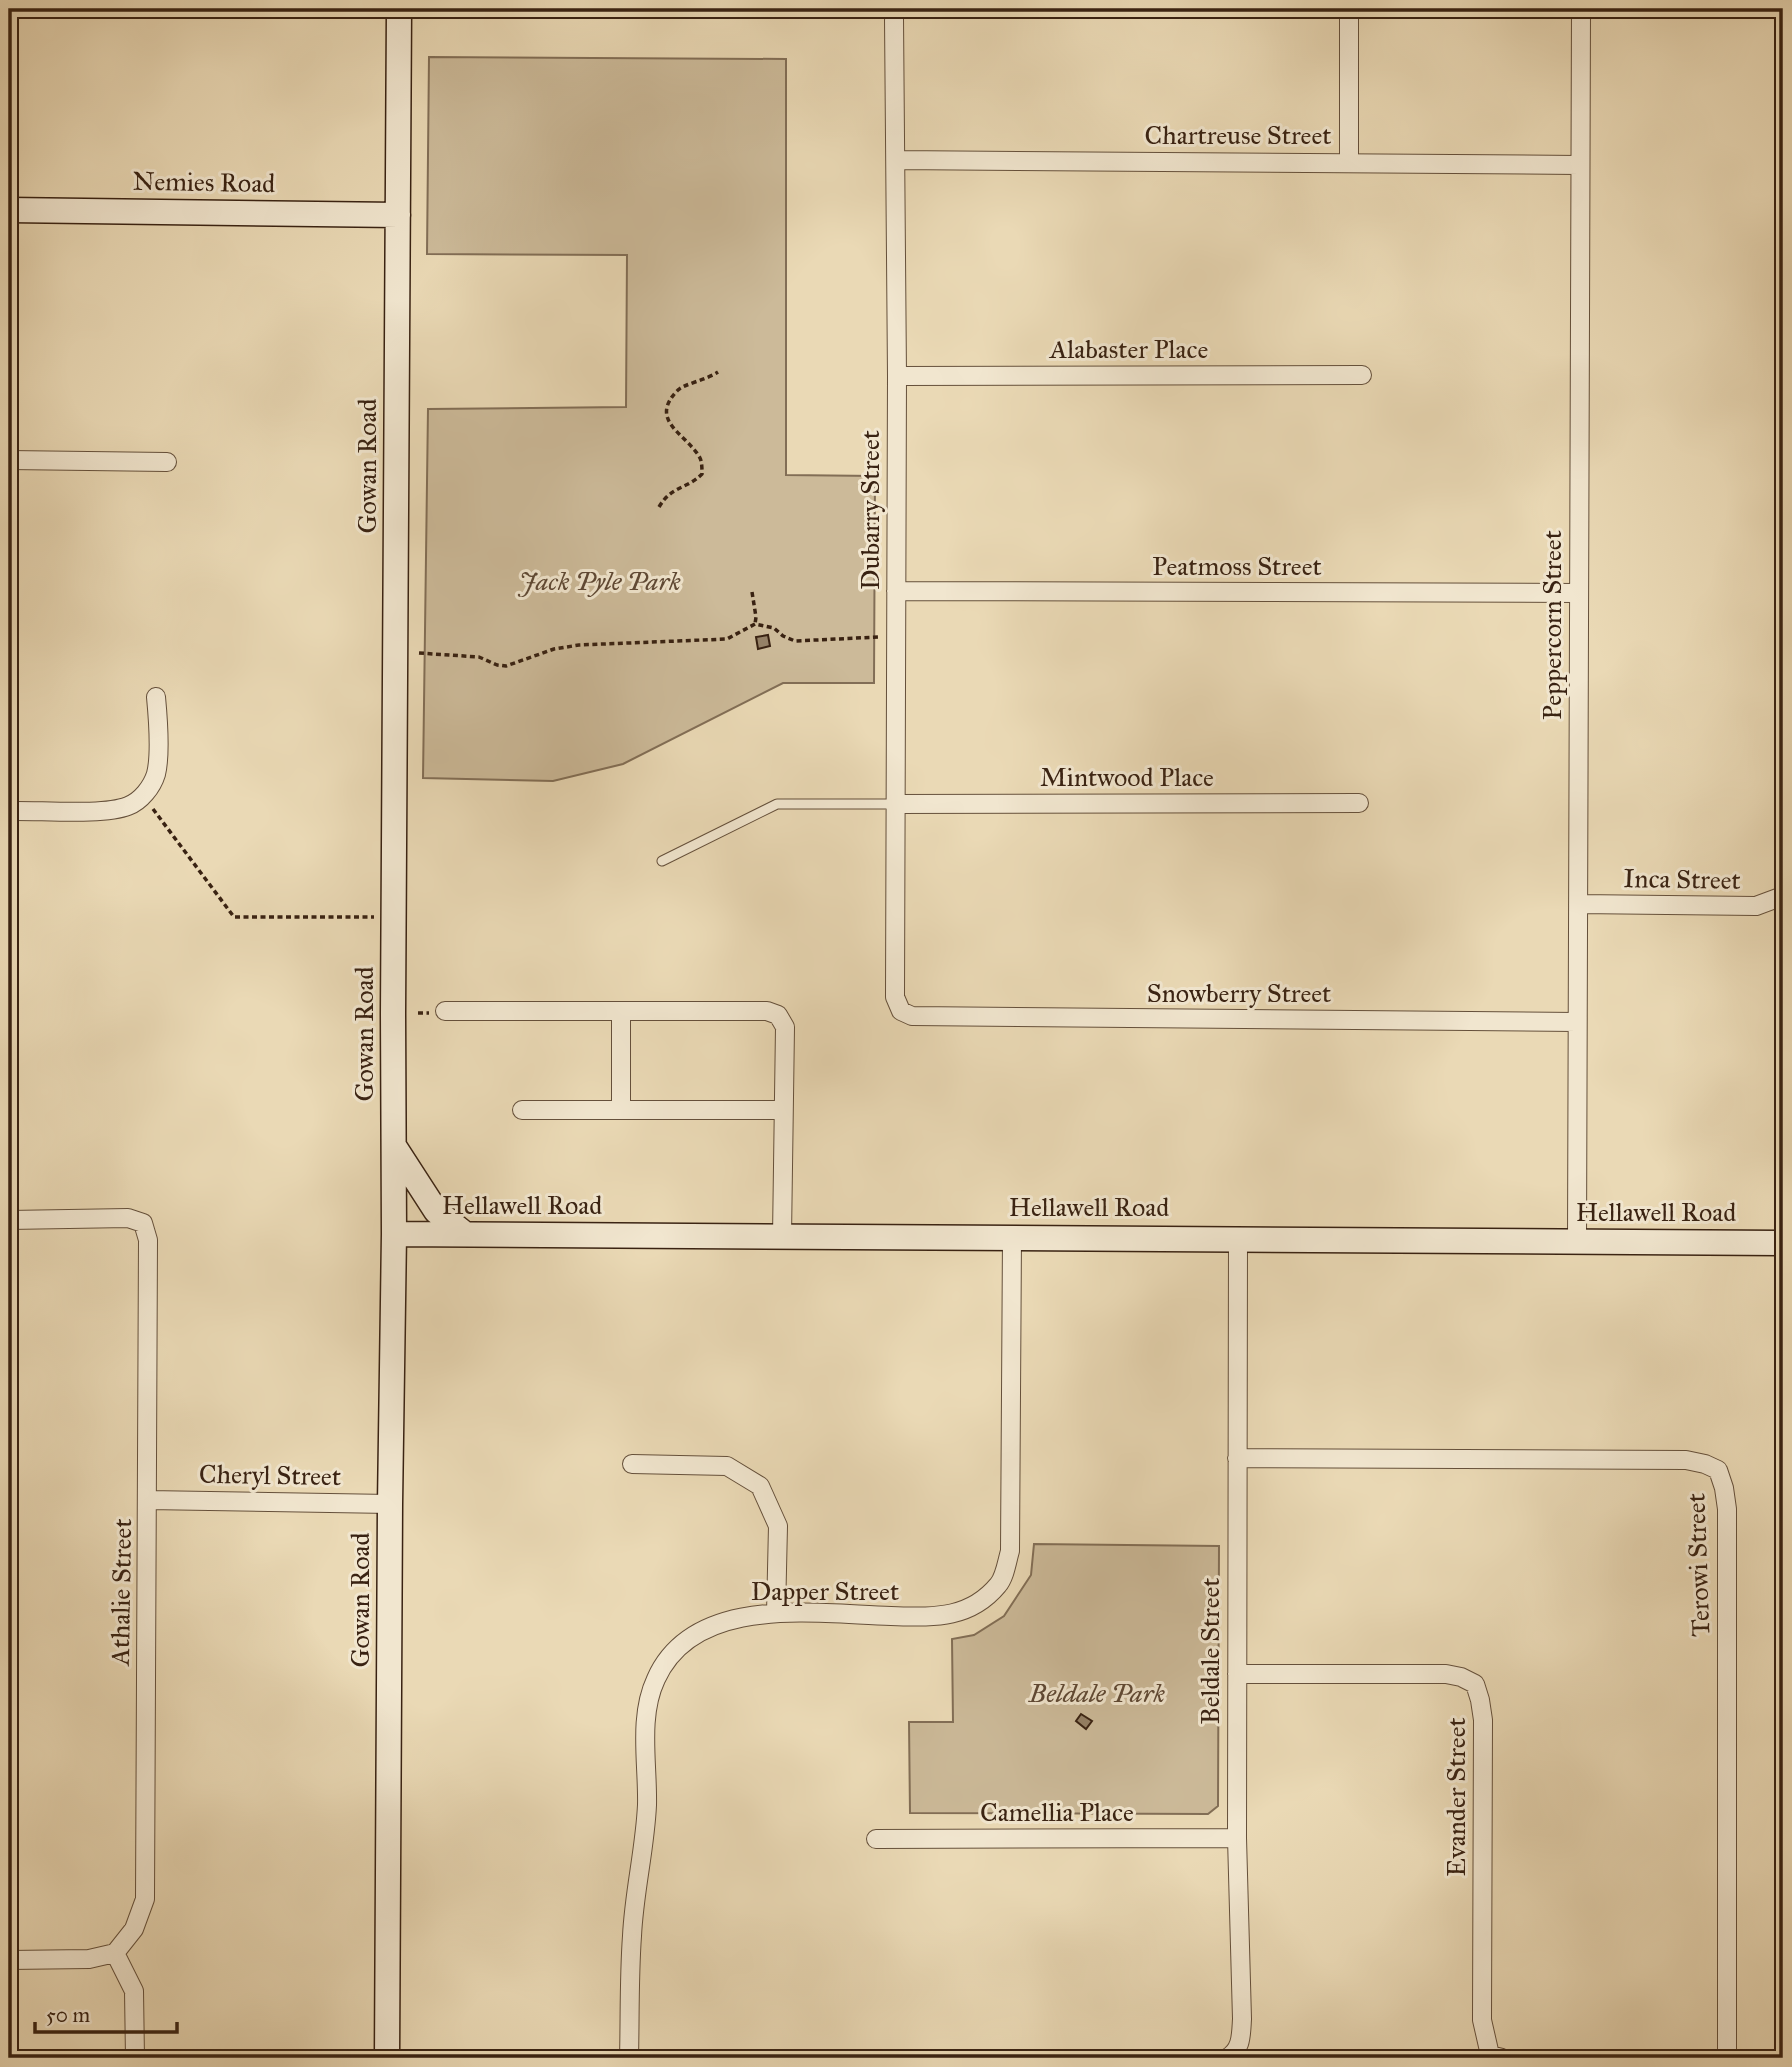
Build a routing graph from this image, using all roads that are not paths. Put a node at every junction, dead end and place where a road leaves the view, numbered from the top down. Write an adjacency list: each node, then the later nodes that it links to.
1 (399, 9): 9 (main road, Gowan Road)
2 (892, 9): 5 (street, Dubarry Street)
3 (1349, 9): 6 (street)
4 (1581, 9): 7 (street, Peppercorn Street)
5 (896, 160): 6 (street, Chartreuse Street); 11 (street, Dubarry Street)
6 (1349, 162): 7 (street, Chartreuse Street)
7 (1580, 165): 15 (street, Peppercorn Street)
8 (9, 210): 9 (main road, Nemies Road)
9 (398, 215): 30 (main road, Gowan Road)
10 (1362, 375): 11 (street, Alabaster Place)
11 (897, 376): 14 (street, Dubarry Street)
12 (9, 460): 13 (street)
13 (167, 462)
14 (895, 591): 15 (street, Peatmoss Street); 18 (street, Dubarry Street)
15 (1578, 593): 22 (street, Peppercorn Street)
16 (156, 698): 19 (street)
17 (1359, 803): 18 (street, Mintwood Place)
18 (894, 804): 20 (lane); 25 (street, Dubarry Street)
19 (9, 811)
20 (662, 861)
21 (1783, 896): 22 (street, Inca Street)
22 (1578, 904): 26 (street, Peppercorn Street)
23 (446, 1011): 24 (street)
24 (621, 1011): 28 (street); 29 (street)
25 (901, 1011): 26 (street, Snowberry Street)
26 (1577, 1022): 37 (street, Peppercorn Street)
27 (522, 1110): 28 (street)
28 (621, 1110): 29 (street)
29 (783, 1110): 34 (street)
30 (394, 1146): 32 (main road, Gowan Road); 33 (main road)
31 (9, 1220): 41 (street, Athalie Street)
32 (394, 1234): 33 (main road, Hellawell Road); 42 (main road, Gowan Road)
33 (465, 1234): 34 (main road, Hellawell Road)
34 (782, 1237): 35 (main road, Hellawell Road)
35 (1012, 1237): 36 (main road, Hellawell Road); 43 (street, Dapper Street)
36 (1238, 1238): 37 (main road, Hellawell Road); 39 (street, Beldale Street)
37 (1577, 1241): 38 (main road, Hellawell Road)
38 (1783, 1243)
39 (1237, 1458): 44 (street, Beldale Street); 54 (street, Terowi Street)
40 (632, 1464): 43 (street)
41 (148, 1500): 42 (street, Cheryl Street); 47 (street, Athalie Street)
42 (390, 1504): 50 (main road, Gowan Road)
43 (776, 1613): 51 (street, Dapper Street)
44 (1237, 1674): 45 (street, Beldale Street); 53 (street, Evander Street)
45 (1237, 1838): 46 (street, Camellia Place); 52 (street, Beldale Street)
46 (876, 1839)
47 (115, 1953): 48 (street); 49 (street)
48 (9, 1960)
49 (135, 2058)
50 (387, 2058)
51 (629, 2058)
52 (1227, 2058)
53 (1502, 2058)
54 (1727, 2058)

